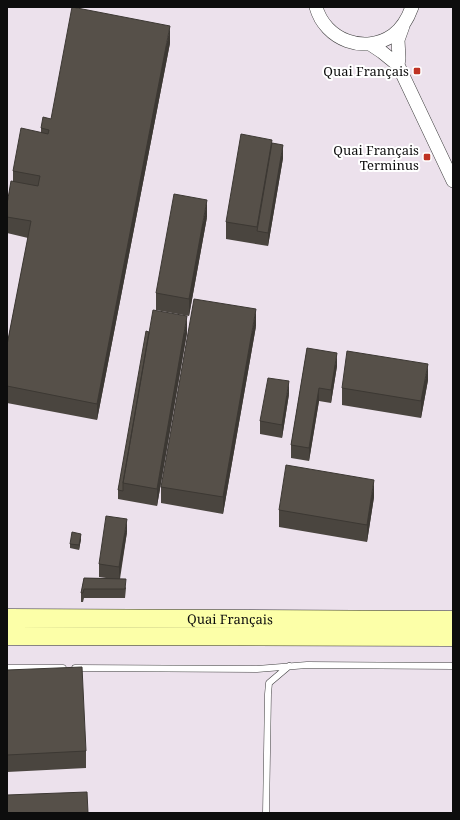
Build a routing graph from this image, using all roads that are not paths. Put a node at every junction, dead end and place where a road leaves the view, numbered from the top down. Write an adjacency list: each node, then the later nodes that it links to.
1 (316, 7): 4 (street)
2 (412, 7): 3 (street)
3 (403, 26): 4 (street); 5 (street)
4 (370, 44): 5 (street)
5 (398, 65): 6 (street)
6 (453, 181)
7 (7, 618): 8 (main road, Quai Français)
8 (453, 620)
9 (7, 636): 10 (main road, Quai Français)
10 (453, 637)
11 (289, 666): 12 (lane); 13 (lane); 14 (lane)
12 (453, 666)
13 (7, 668)
14 (266, 813)

